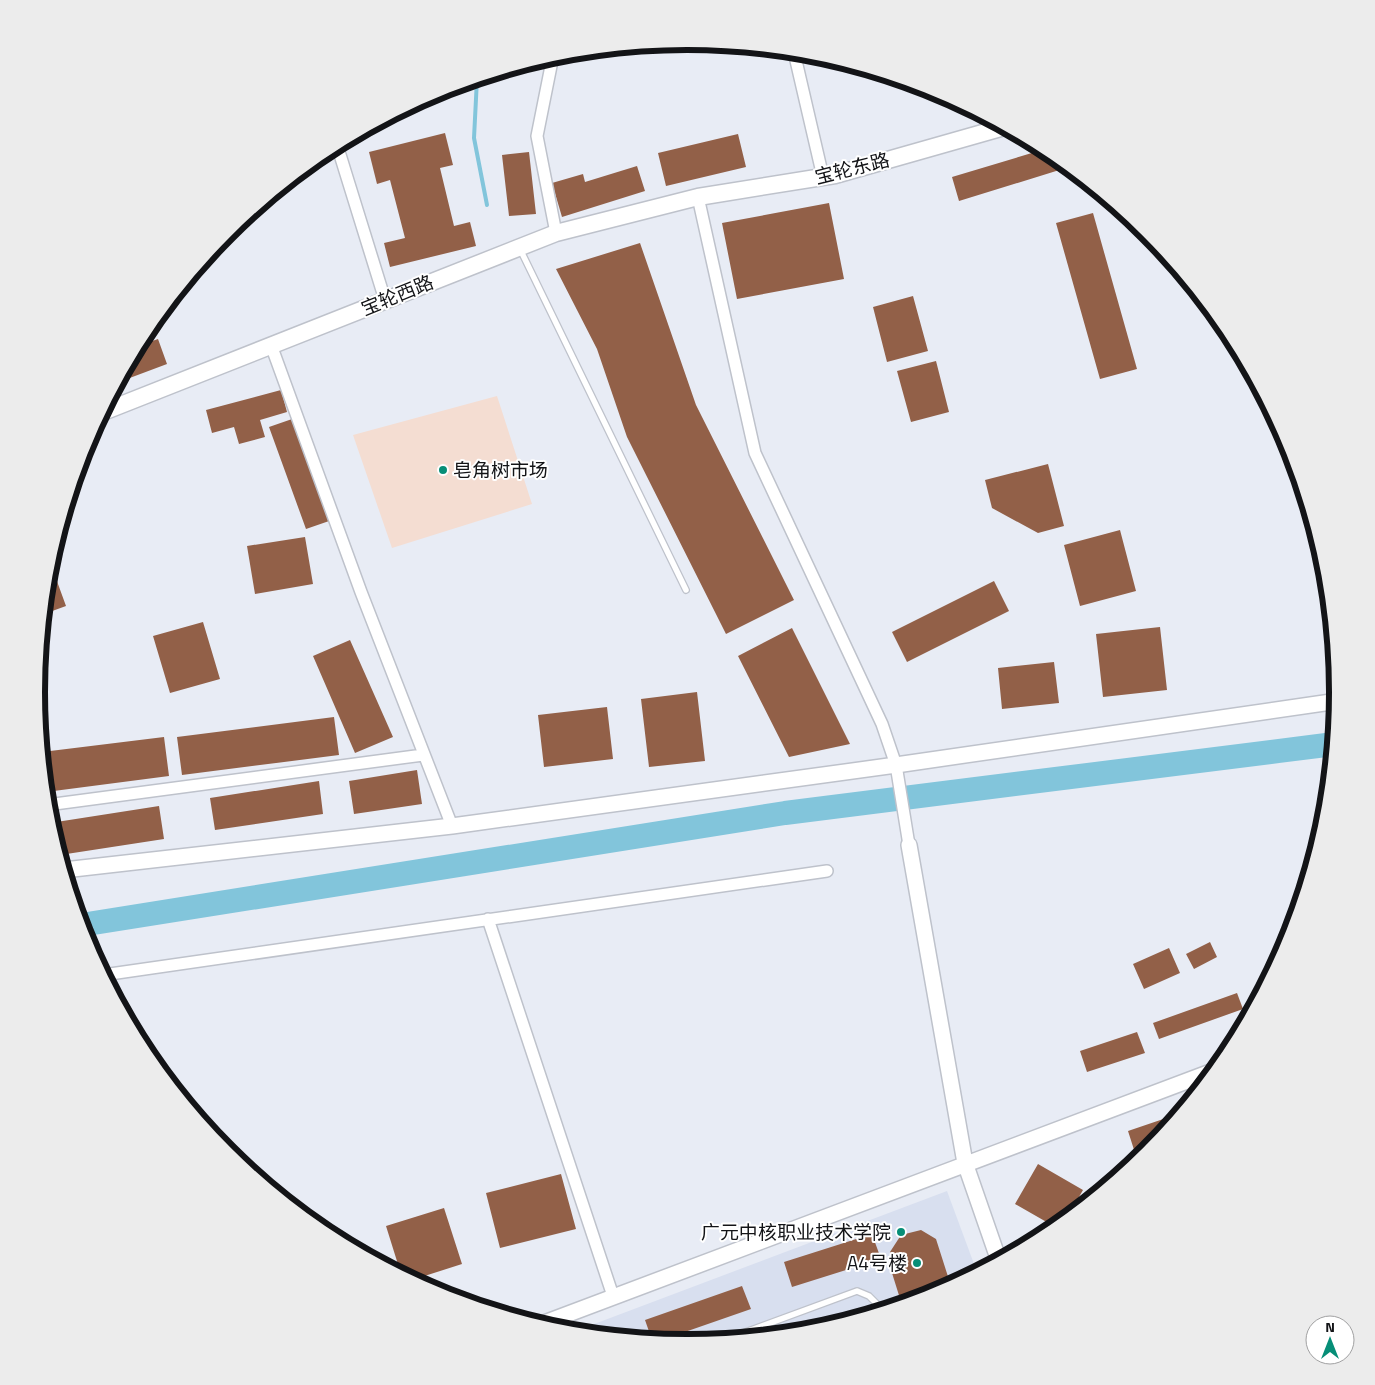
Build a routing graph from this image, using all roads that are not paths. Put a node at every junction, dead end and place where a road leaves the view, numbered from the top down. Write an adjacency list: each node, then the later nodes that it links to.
1 (796, 59): 5 (street)
2 (550, 65): 7 (street)
3 (996, 129): 5 (main road, 宝轮东路)
4 (339, 153): 9 (street)
5 (823, 177): 6 (main road, 宝轮东路)
6 (698, 197): 7 (main road, 宝轮西路); 15 (street)
7 (556, 233): 8 (main road, 宝轮西路)
8 (519, 248): 9 (main road, 宝轮西路); 12 (lane)
9 (384, 300): 10 (main road, 宝轮西路)
10 (271, 345): 11 (main road, 宝轮西路); 14 (street)
11 (111, 409)
12 (686, 590)
13 (1330, 702): 15 (street)
14 (423, 755): 16 (street); 17 (street)
15 (896, 765): 17 (street); 18 (street)
16 (55, 804)
17 (452, 826): 19 (street)
18 (909, 845): 24 (street)
19 (70, 869)
20 (827, 871): 21 (street)
21 (488, 919): 22 (street); 26 (street)
22 (110, 974)
23 (1204, 1075): 24 (street)
24 (965, 1163): 25 (street); 26 (street)
25 (997, 1255)
26 (613, 1296): 28 (street)
27 (879, 1305): 29 (lane)
28 (551, 1320)
29 (744, 1333)

